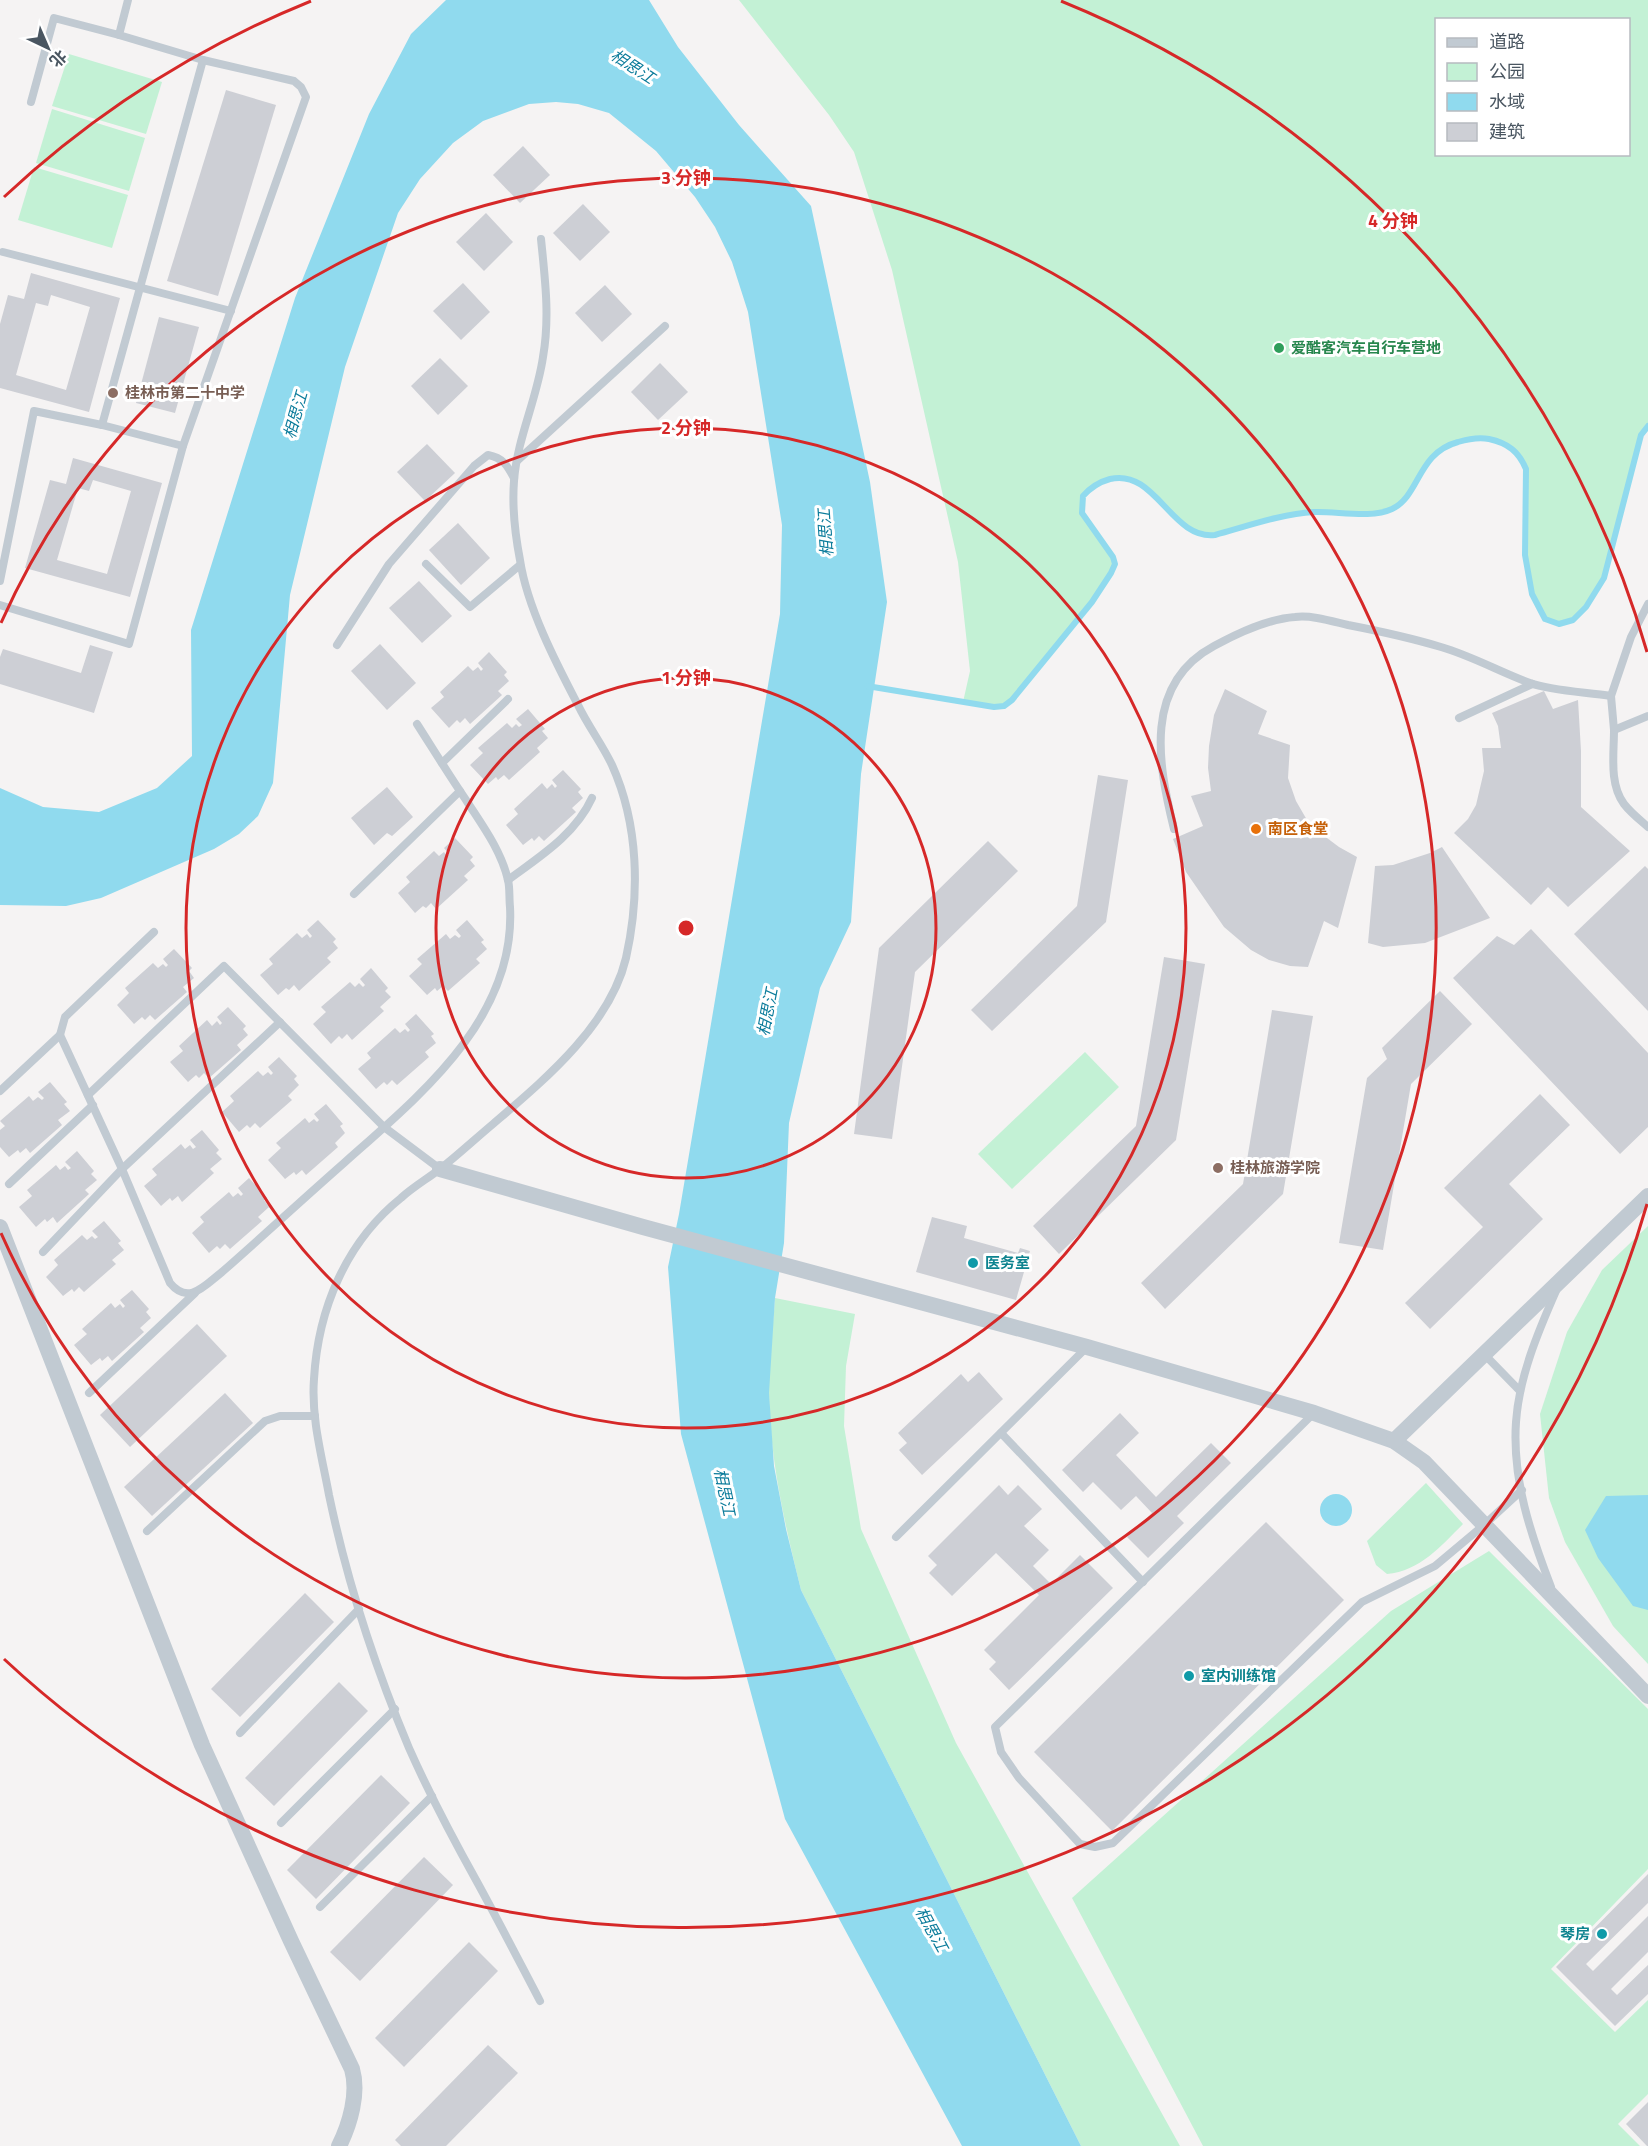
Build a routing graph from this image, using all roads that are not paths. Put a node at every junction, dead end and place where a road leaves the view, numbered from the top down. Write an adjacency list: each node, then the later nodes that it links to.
1 (128, 0): 2 (lane)
2 (118, 35): 3 (lane); 4 (lane)
3 (203, 60): 7 (lane); 8 (lane)
4 (32, 102)
5 (542, 239): 12 (lane)
6 (3, 252): 7 (lane)
7 (140, 287): 8 (lane); 10 (lane)
8 (231, 311): 11 (lane)
9 (665, 326): 12 (lane)
10 (102, 425): 11 (lane); 16 (lane)
11 (183, 446): 18 (lane)
12 (518, 460): 13 (lane)
13 (514, 478): 15 (lane); 19 (lane)
14 (426, 564): 15 (lane)
15 (520, 565): 42 (lane)
16 (0, 581)
17 (1648, 604): 21 (lane)
18 (0, 605)
19 (337, 645)
20 (1532, 684): 21 (lane); 24 (lane); 31 (lane)
21 (1611, 696): 26 (lane)
22 (508, 699): 27 (lane)
23 (1648, 716): 26 (lane)
24 (1459, 718)
25 (417, 724): 27 (lane)
26 (1614, 730): 30 (lane)
27 (442, 763): 28 (lane)
28 (460, 791): 32 (lane); 33 (lane)
29 (592, 798): 32 (lane)
30 (1648, 827)
31 (1174, 829)
32 (508, 880): 40 (lane)
33 (354, 894)
34 (154, 932): 36 (lane)
35 (280, 1022): 38 (lane); 40 (lane); 41 (lane)
36 (60, 1035): 37 (lane); 38 (lane)
37 (0, 1091)
38 (88, 1095): 39 (lane)
39 (93, 1105): 41 (lane); 43 (lane)
40 (384, 1127): 42 (lane); 48 (lane)
41 (122, 1169): 46 (lane); 48 (lane)
42 (440, 1169): 49 (street); 54 (lane)
43 (9, 1184)
44 (1648, 1196): 47 (street)
45 (0, 1227): 71 (street)
46 (43, 1252)
47 (1560, 1281): 50 (street); 51 (lane)
48 (195, 1293): 52 (lane)
49 (1087, 1347): 53 (street); 55 (lane)
50 (1484, 1354): 51 (lane); 56 (street)
51 (1520, 1391): 57 (lane)
52 (89, 1393)
53 (1314, 1413): 56 (street); 61 (lane)
54 (315, 1416): 59 (lane); 63 (lane)
55 (1001, 1433): 60 (lane); 61 (lane)
56 (1394, 1441): 58 (street)
57 (1522, 1490): 58 (lane); 62 (lane)
58 (1484, 1526): 61 (lane); 62 (street)
59 (147, 1531)
60 (896, 1537)
61 (1143, 1582)
62 (1555, 1599): 64 (street)
63 (359, 1609): 65 (lane); 66 (lane)
64 (1648, 1696)
65 (394, 1709): 67 (lane); 68 (lane)
66 (240, 1733)
67 (432, 1796): 69 (lane); 70 (lane)
68 (281, 1823)
69 (320, 1907)
70 (540, 2001)
71 (339, 2146)

